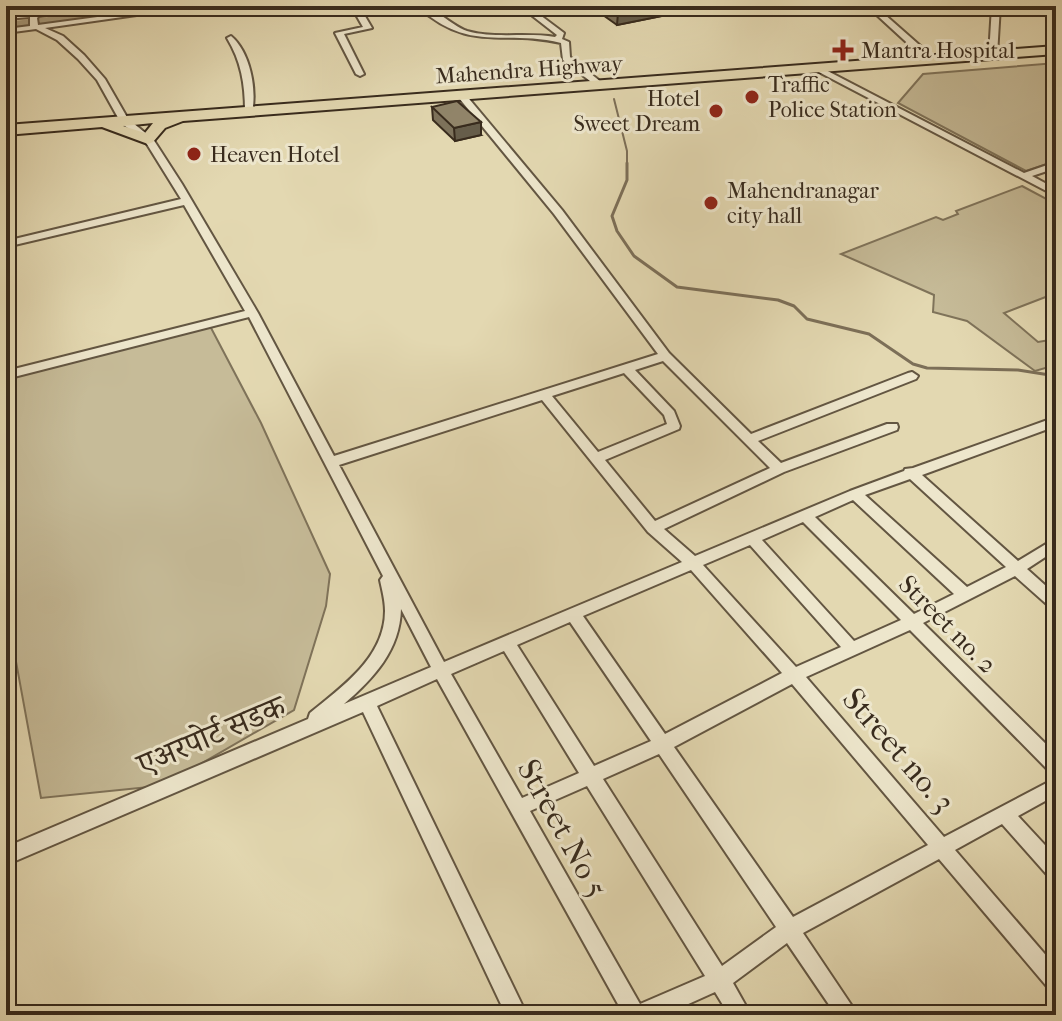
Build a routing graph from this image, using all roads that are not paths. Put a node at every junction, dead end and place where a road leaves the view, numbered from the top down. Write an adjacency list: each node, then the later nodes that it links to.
1 (45, 6): 12 (street)
2 (108, 6): 12 (street)
3 (196, 6): 12 (street)
4 (355, 6): 20 (street)
5 (421, 6): 15 (street)
6 (568, 6): 15 (street)
7 (791, 6): 10 (street)
8 (871, 6): 18 (street)
9 (996, 6): 17 (street)
10 (784, 7)
11 (6, 17): 12 (street)
12 (35, 21): 13 (street); 25 (street)
13 (6, 31)
14 (231, 38): 23 (street)
15 (557, 40): 21 (street)
16 (1056, 50): 17 (highway, Mahendra Highway)
17 (993, 55): 18 (highway, Mahendra Highway)
18 (931, 60): 19 (highway, Mahendra Highway)
19 (818, 68): 21 (highway, Mahendra Highway); 30 (street)
20 (360, 74)
21 (602, 86): 22 (highway, Mahendra Highway)
22 (462, 96): 23 (highway, Mahendra Highway); 35 (street)
23 (249, 111): 24 (highway, Mahendra Highway)
24 (188, 116): 25 (highway, Mahendra Highway); 28 (highway)
25 (124, 121): 26 (highway, Mahendra Highway); 28 (street)
26 (89, 123): 27 (highway, Mahendra Highway); 28 (highway)
27 (6, 130)
28 (148, 139): 32 (street, Street No 5)
29 (1056, 165): 30 (street)
30 (1024, 176): 31 (street)
31 (1056, 193)
32 (187, 201): 33 (street); 34 (street, Street No 5)
33 (6, 244)
34 (252, 313): 37 (street); 44 (street, Street No 5)
35 (665, 356): 36 (street); 42 (street)
36 (626, 368): 39 (street); 43 (street)
37 (6, 375)
38 (912, 376): 42 (street)
39 (543, 393): 43 (street, Street no. 3); 44 (street)
40 (1056, 421): 46 (street, एअरपोर्ट सडक)
41 (892, 427): 45 (street)
42 (750, 439): 45 (street)
43 (596, 458): 49 (street, Street no. 3)
44 (332, 462): 53 (street, Street No 5)
45 (779, 469): 49 (street)
46 (910, 472): 47 (street, एअरपोर्ट सडक); 54 (street)
47 (855, 494): 48 (street, एअरपोर्ट सडक); 55 (street)
48 (805, 515): 50 (street, एअरपोर्ट सडक); 58 (street, Street no. 2)
49 (653, 528): 52 (street, Street no. 3)
50 (751, 537): 52 (street, एअरपोर्ट सडक); 60 (street)
51 (1056, 543): 54 (street)
52 (692, 562): 57 (street, एअरपोर्ट सडक); 62 (street, Street no. 3)
53 (384, 564): 61 (street, Street No 5); 64 (street)
54 (1016, 569): 55 (street); 56 (street)
55 (965, 595): 58 (street)
56 (1056, 604)
57 (574, 615): 59 (street, एअरपोर्ट सडक); 65 (street)
58 (912, 622): 60 (street); 66 (street, Street no. 2)
59 (507, 642): 61 (street, एअरपोर्ट सडक); 67 (street)
60 (852, 649): 62 (street)
61 (440, 669): 63 (street, एअरपोर्ट सडक); 69 (street, Street No 5)
62 (794, 675): 65 (street); 71 (street, Street no. 3)
63 (366, 701): 64 (street, एअरपोर्ट सडक); 77 (street)
64 (304, 728): 72 (street, एअरपोर्ट सडक)
65 (661, 745): 67 (street); 74 (street)
66 (1056, 766)
67 (589, 776): 69 (street); 75 (street)
68 (1056, 786): 70 (street)
69 (518, 808): 78 (street, Street No 5)
70 (1005, 814): 71 (street); 73 (street)
71 (944, 847): 74 (street); 76 (street, Street no. 3)
72 (6, 856)
73 (1056, 871)
74 (789, 930): 75 (street); 80 (street)
75 (720, 980): 78 (street); 79 (street)
76 (1056, 982)
77 (517, 1015)
78 (638, 1015)
79 (741, 1015)
80 (848, 1015)

